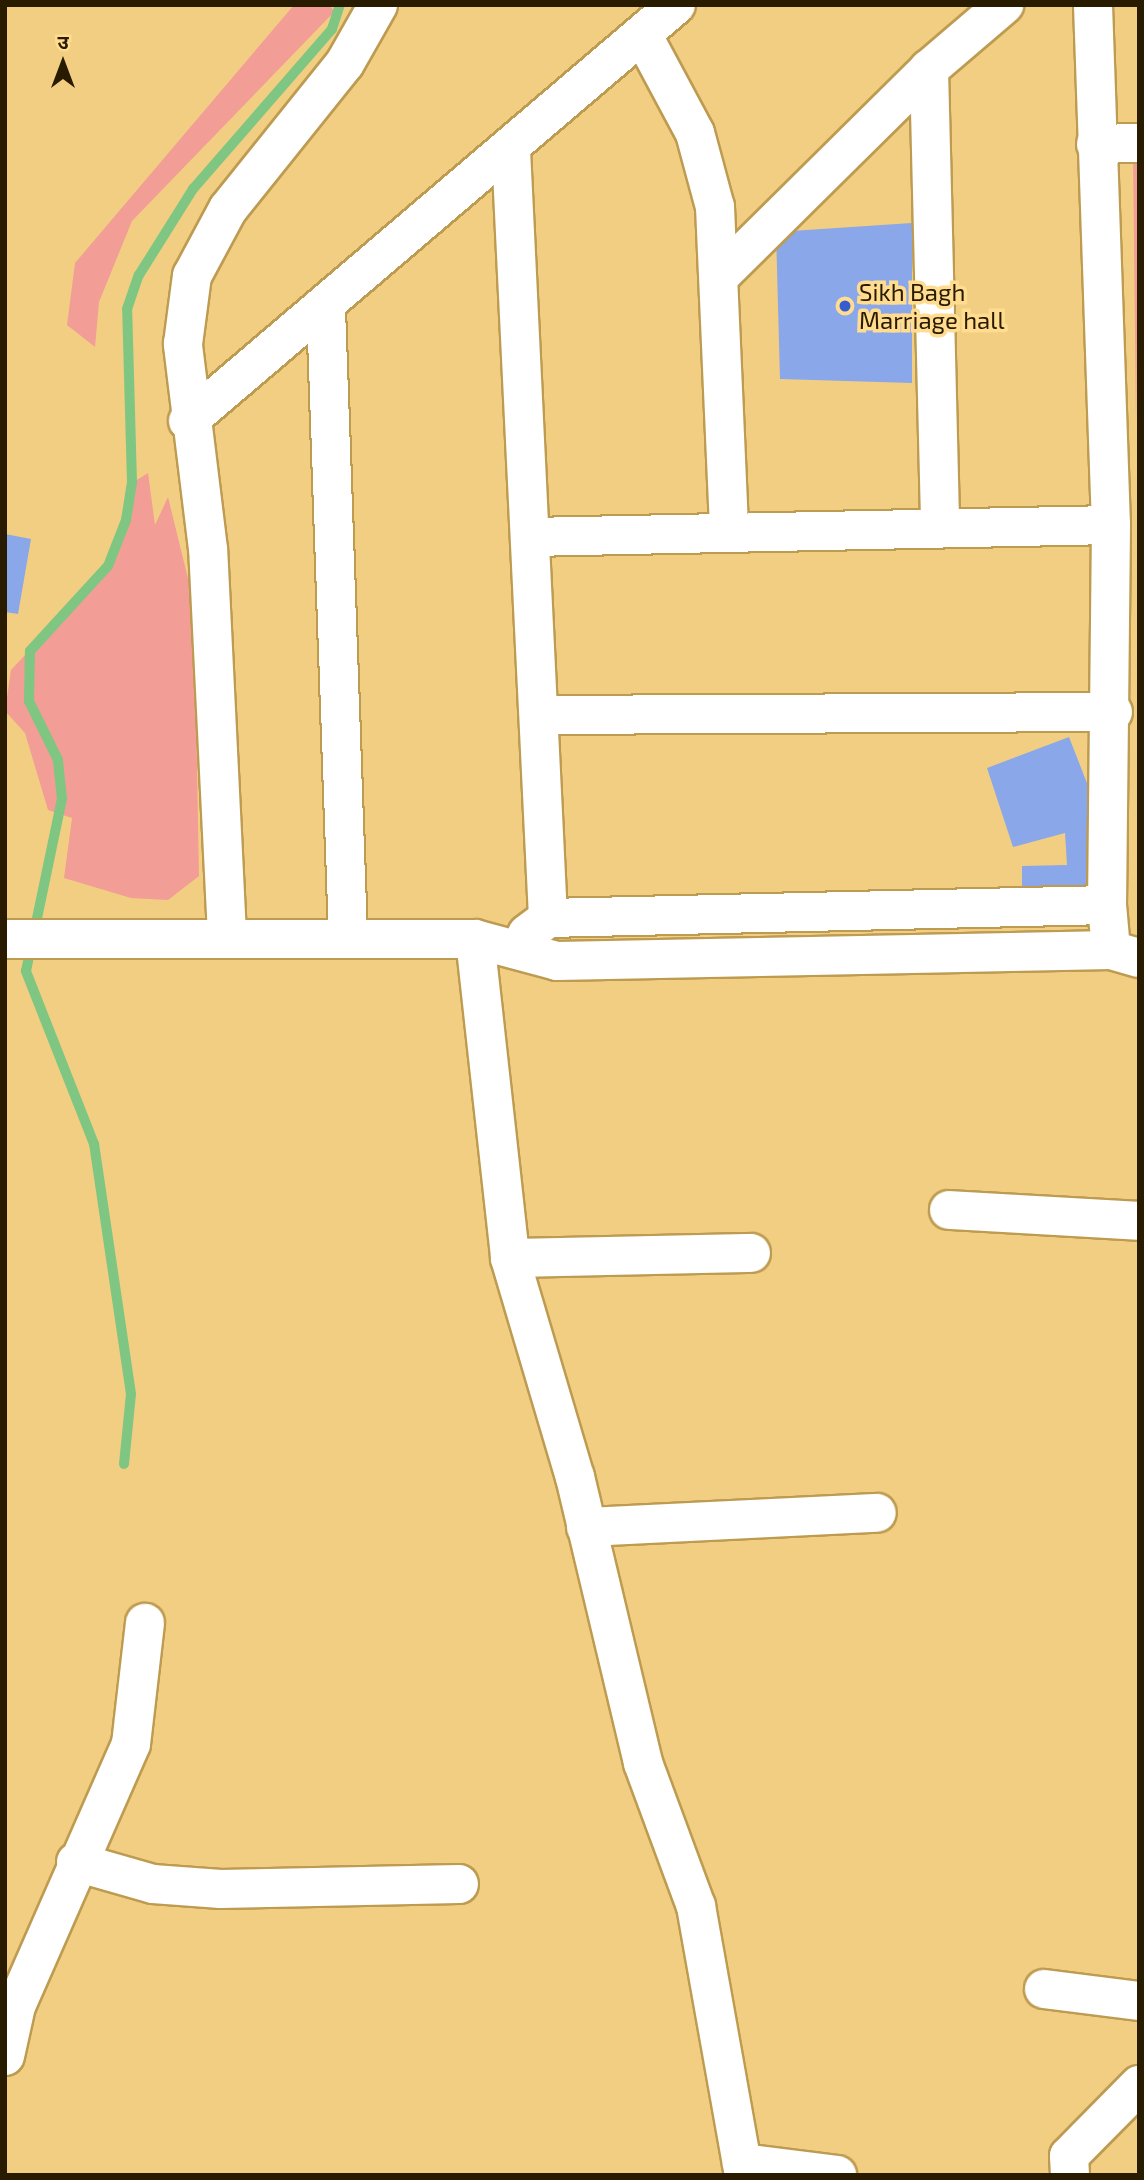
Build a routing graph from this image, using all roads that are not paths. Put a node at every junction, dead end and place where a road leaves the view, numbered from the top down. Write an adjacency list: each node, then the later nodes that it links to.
1 (378, 5): 12 (street)
2 (676, 5): 5 (street)
3 (1004, 5): 6 (street)
4 (1093, 5): 8 (street)
5 (643, 36): 9 (street); 10 (street)
6 (929, 69): 10 (street); 15 (street)
7 (1139, 143): 8 (street)
8 (1096, 144): 13 (street)
9 (511, 150): 11 (street); 17 (street)
10 (721, 275): 16 (street)
11 (326, 309): 12 (street); 23 (street)
12 (188, 421): 22 (street)
13 (1123, 440): 14 (street)
14 (1111, 525): 15 (street); 18 (street)
15 (940, 527): 16 (street)
16 (729, 533): 17 (street)
17 (530, 537): 19 (street)
18 (1113, 712): 19 (street); 20 (street)
19 (539, 715): 21 (street)
20 (1107, 905): 21 (street); 27 (street)
21 (548, 918): 26 (street)
22 (227, 935): 23 (street); 24 (street)
23 (348, 936): 25 (street)
24 (5, 939)
25 (475, 939): 26 (street); 31 (street)
26 (514, 945): 27 (street)
27 (1125, 954)
28 (949, 1210): 29 (street)
29 (1139, 1220)
30 (751, 1253): 31 (street)
31 (510, 1258): 33 (street)
32 (877, 1513): 33 (street)
33 (586, 1527): 42 (street)
34 (145, 1623): 35 (street)
35 (76, 1862): 36 (street); 39 (street)
36 (459, 1884)
37 (1044, 1989): 38 (street)
38 (1139, 2001)
39 (11, 2007): 40 (street)
40 (5, 2056)
41 (1139, 2085): 44 (street)
42 (743, 2169): 43 (street)
43 (837, 2175)
44 (1070, 2175)

